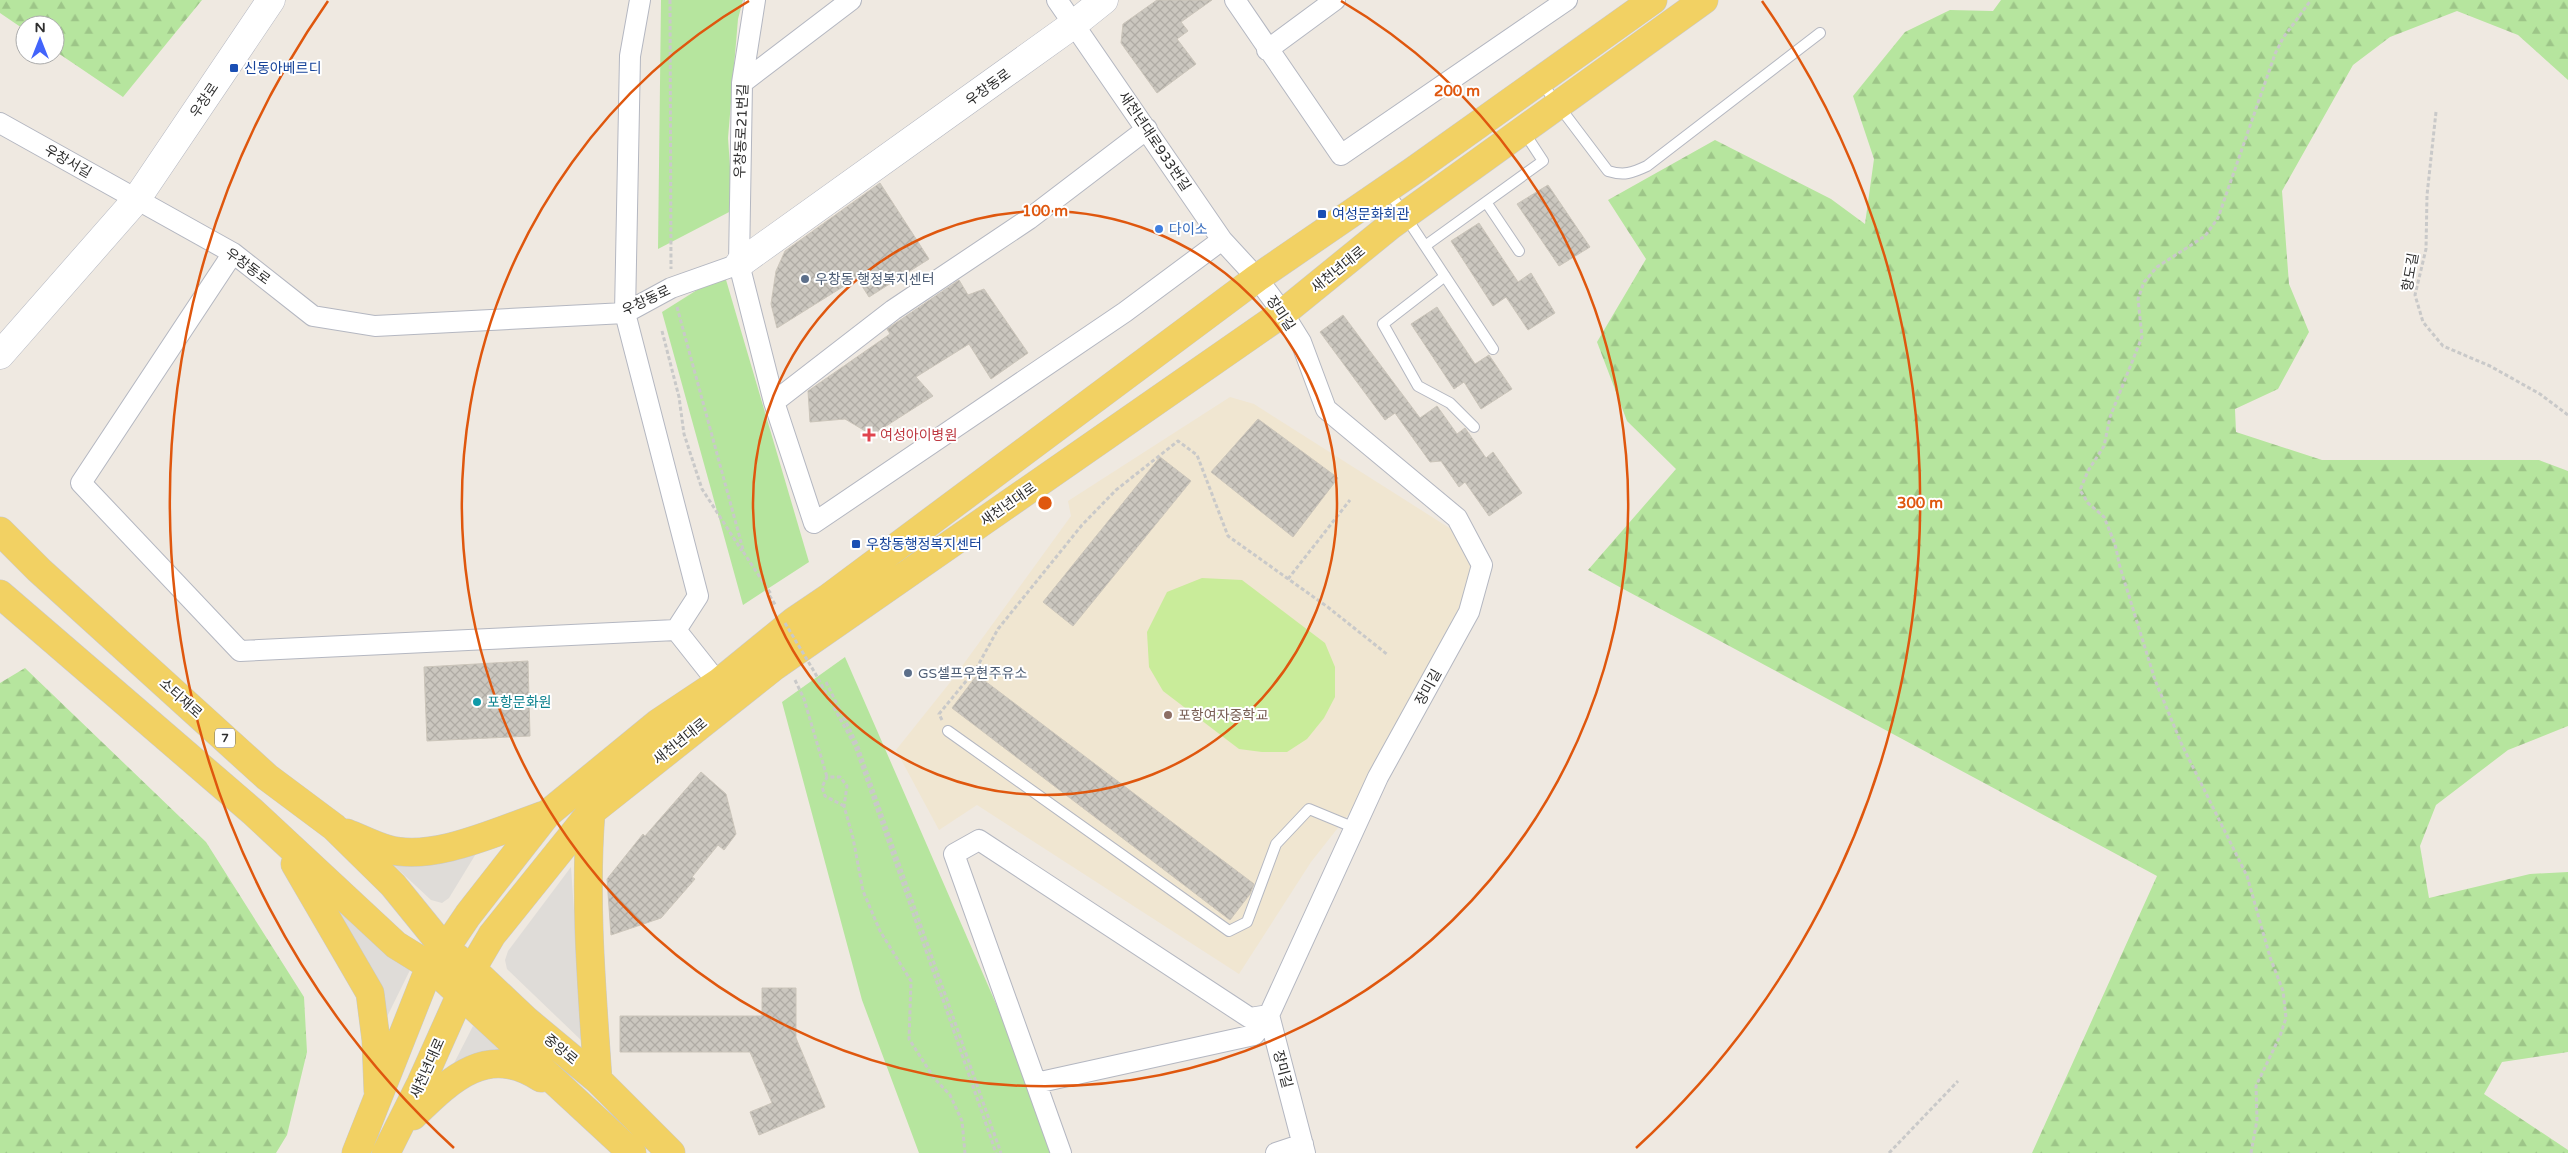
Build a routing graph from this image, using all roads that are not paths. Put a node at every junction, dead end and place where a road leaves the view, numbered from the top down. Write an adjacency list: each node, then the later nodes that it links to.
1 (272, 0): 22 (main road, 우창로)
2 (640, 0): 32 (street)
3 (755, 0): 16 (street, 우창동로21번길)
4 (852, 0): 16 (street)
5 (1056, 0): 12 (street, 새천년대로933번길)
6 (1104, 0): 12 (main road, 우창동로)
7 (1235, 0): 14 (street)
8 (1335, 0): 14 (street)
9 (1567, 0): 14 (street)
10 (1653, 0): 15 (main road, 새천년대로)
11 (1704, 0): 17 (main road, 새천년대로)
12 (1074, 24): 19 (street, 새천년대로933번길); 29 (main road, 우창동로)
13 (1820, 34): 17 (lane)
14 (1267, 50)
15 (1540, 81): 17 (lane); 21 (main road, 새천년대로)
16 (742, 83): 29 (street, 우창동로21번길)
17 (1557, 105): 20 (main road, 새천년대로)
18 (0, 123): 22 (street, 우창서길)
19 (1148, 129): 25 (street, 새천년대로933번길); 36 (street)
20 (1522, 130): 23 (lane); 24 (main road, 새천년대로)
21 (1387, 189): 24 (lane); 31 (main road, 새천년대로)
22 (136, 200): 28 (street, 우창동로); 35 (main road, 우창로)
23 (1486, 202): 26 (lane); 27 (lane)
24 (1406, 215): 26 (lane); 33 (main road, 새천년대로)
25 (1222, 240): 31 (street, 새천년대로933번길); 36 (street, 우창동로21번길)
26 (1425, 246): 30 (lane)
27 (1519, 251)
28 (233, 253): 32 (street, 우창동로); 40 (street)
29 (739, 264): 32 (street, 우창동로); 36 (street, 우창동로21번길)
30 (1445, 276): 34 (lane); 37 (lane)
31 (1257, 278): 33 (street, 장미길); 41 (main road, 새천년대로)
32 (625, 313): 40 (street)
33 (1283, 313): 43 (main road, 새천년대로); 47 (street, 장미길)
34 (1493, 349)
35 (0, 355)
36 (774, 402)
37 (1474, 427)
38 (0, 531): 46 (main road, 소티재로 / 7)
39 (0, 594): 45 (main road)
40 (676, 630): 41 (street)
41 (718, 683): 44 (main road, 새천년대로)
42 (948, 731): 47 (lane)
43 (591, 812): 49 (main road, 새천년대로); 52 (main road)
44 (547, 814): 46 (main road); 48 (main road, 새천년대로)
45 (267, 827): 48 (main road); 55 (main road)
46 (334, 827): 48 (main road, 소티재로 / 7)
47 (1355, 828): 51 (street, 장미길)
48 (438, 958): 49 (main road, 중앙로); 50 (main road, 중앙로); 55 (main road, 새천년대로)
49 (472, 969): 50 (main road, 새천년대로); 52 (main road, 중앙로)
50 (460, 996): 54 (main road, 중앙로); 56 (main road, 새천년대로)
51 (1269, 1015): 53 (street); 53 (street); 57 (street, 장미길)
52 (598, 1080): 61 (main road, 중앙로)
53 (1036, 1083): 62 (street)
54 (578, 1101): 56 (main road); 60 (main road, 중앙로)
55 (378, 1102): 58 (main road, 새천년대로)
56 (399, 1130): 59 (main road, 새천년대로)
57 (1304, 1148): 63 (street)
58 (356, 1153)
59 (386, 1153)
60 (632, 1153)
61 (671, 1153)
62 (1061, 1153)
63 (1276, 1153)

